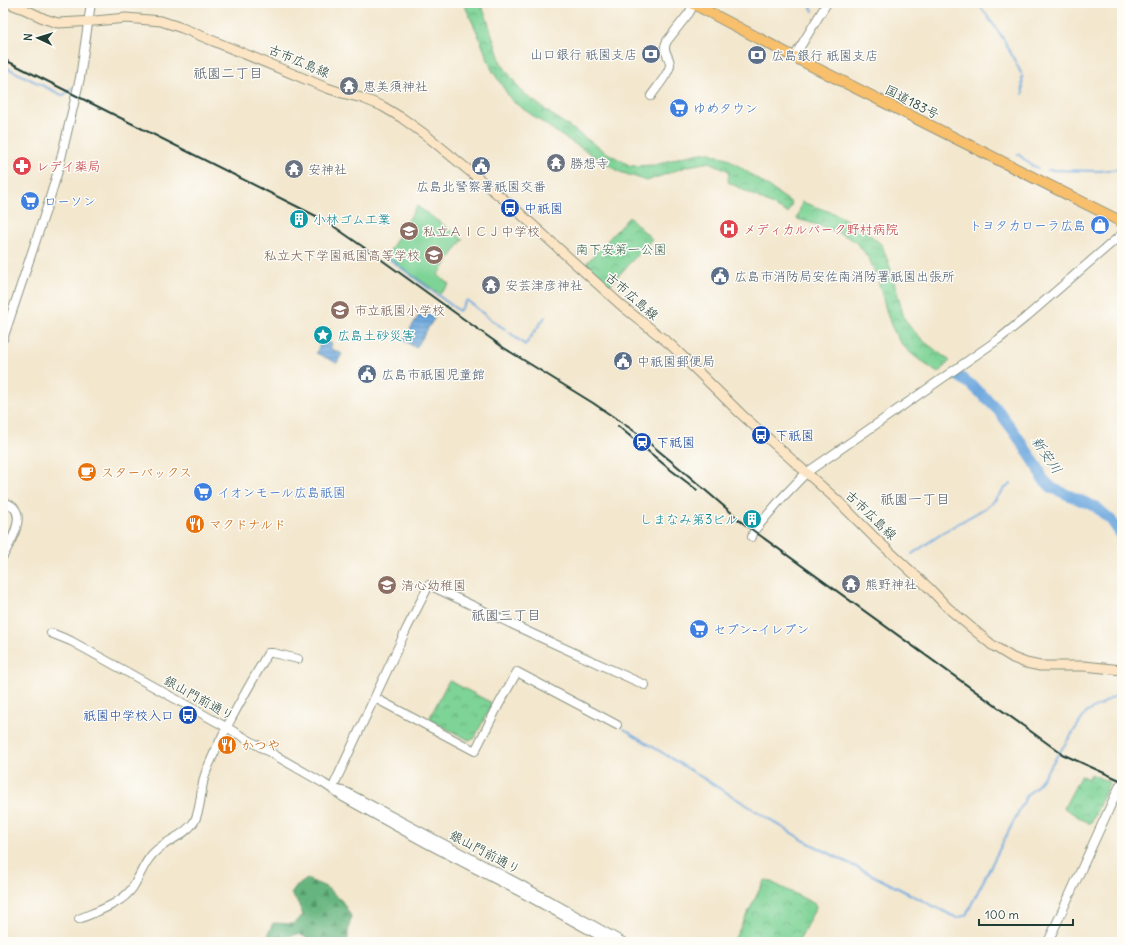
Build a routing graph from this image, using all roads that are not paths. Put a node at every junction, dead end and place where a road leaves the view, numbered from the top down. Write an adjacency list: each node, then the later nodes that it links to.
1 (8, 3): 5 (main road, 古市広島線)
2 (91, 3): 5 (street)
3 (827, 3): 6 (street)
4 (693, 4): 6 (highway, 国道183号); 7 (street)
5 (88, 22): 10 (street); 11 (main road, 古市広島線)
6 (794, 56): 8 (highway, 国道183号)
7 (651, 96)
8 (1122, 222)
9 (1122, 234): 11 (street)
10 (3, 339)
11 (806, 473): 13 (street); 17 (main road, 古市広島線)
12 (3, 502): 14 (street)
13 (752, 537)
14 (3, 556)
15 (51, 633): 21 (street, 銀山門前通り)
16 (298, 659): 21 (street)
17 (1122, 670)
18 (645, 685): 19 (street)
19 (375, 698): 20 (street); 23 (street)
20 (617, 725)
21 (226, 727): 23 (street, 銀山門前通り); 24 (street)
22 (1120, 785): 27 (street)
23 (332, 789): 25 (street, 銀山門前通り); 26 (street, 銀山門前通り)
24 (79, 919)
25 (611, 942)
26 (623, 942)
27 (1048, 942)

